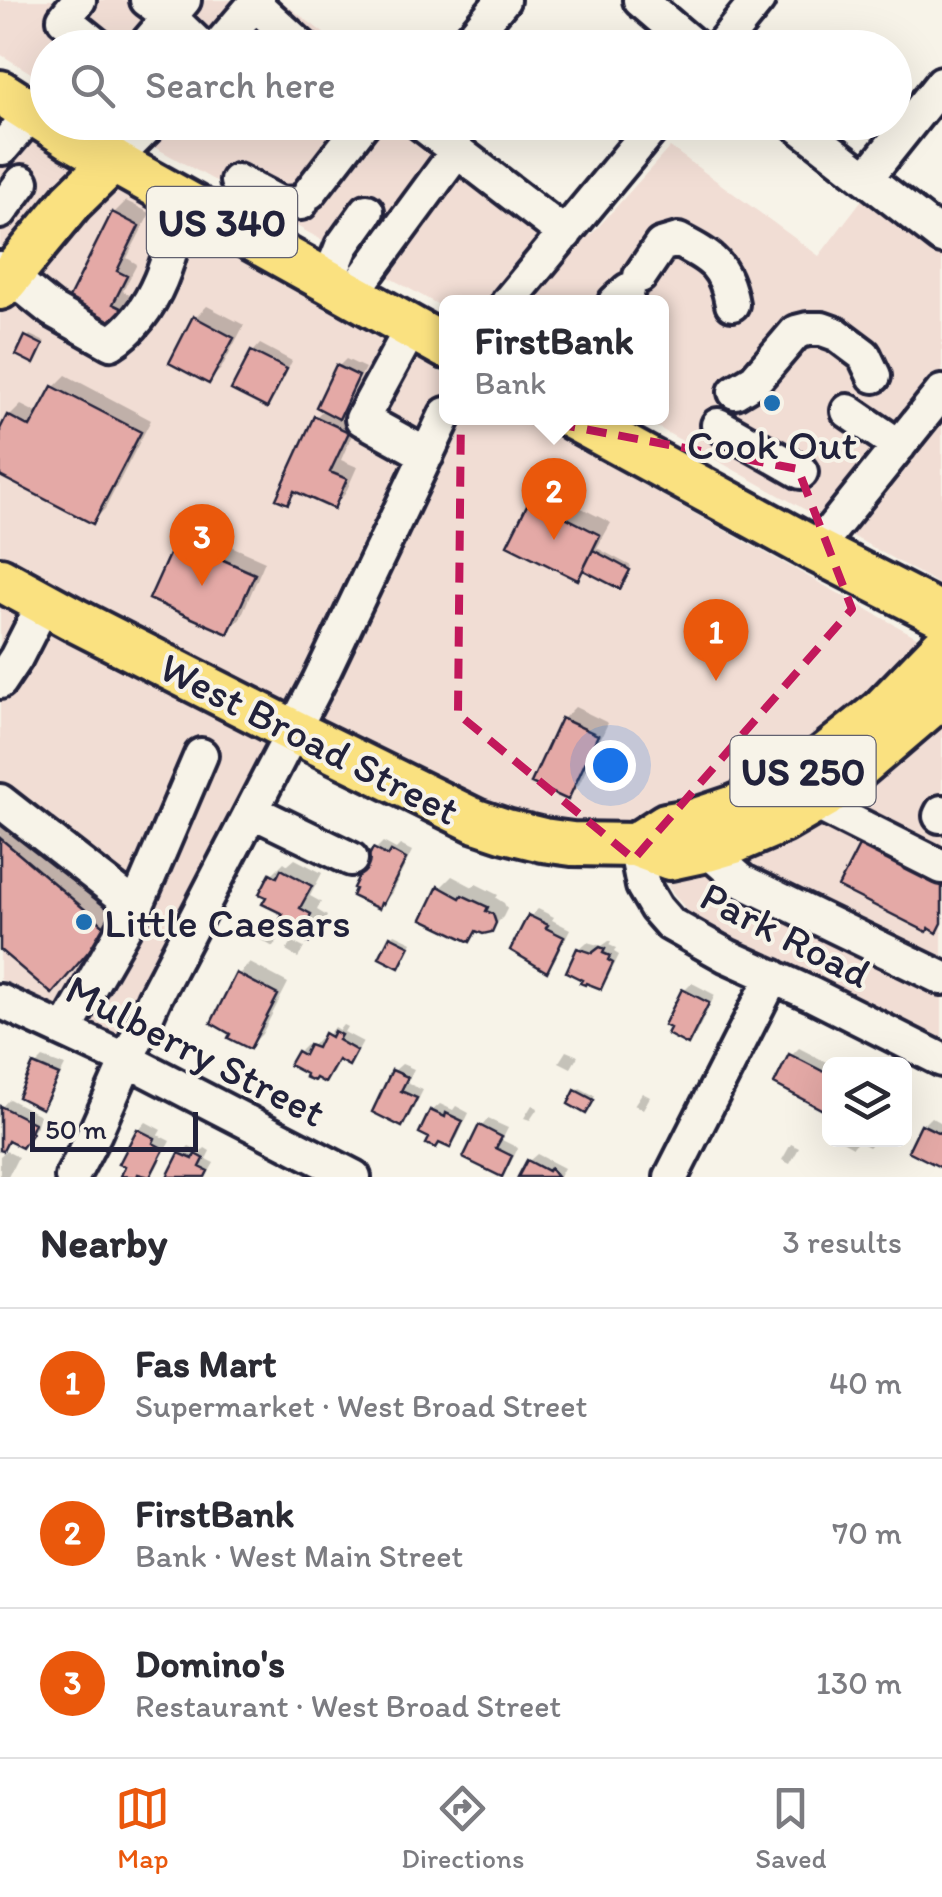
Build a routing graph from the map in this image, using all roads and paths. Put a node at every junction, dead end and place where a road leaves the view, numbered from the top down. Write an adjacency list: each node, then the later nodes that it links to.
1 (79, 0): 7 (street)
2 (503, 0): 12 (street)
3 (640, 0): 13 (street)
4 (758, 0): 14 (street)
5 (256, 2): 10 (street); 11 (street)
6 (167, 6): 8 (street); 9 (street)
7 (78, 30)
8 (154, 30)
9 (187, 30)
10 (232, 30)
11 (285, 30)
12 (478, 30)
13 (675, 30)
14 (734, 30)
15 (942, 83): 17 (street)
16 (16, 103): 25 (street)
17 (912, 121)
18 (78, 140): 27 (main road, US 340)
19 (134, 140): 27 (street)
20 (350, 140): 34 (street)
21 (443, 140): 26 (street)
22 (642, 140): 35 (street)
23 (818, 140): 28 (street)
24 (897, 140): 28 (street)
25 (2, 148)
26 (457, 151): 35 (street); 37 (street)
27 (113, 161): 30 (main road, US 340); 36 (main road)
28 (867, 177): 33 (street)
29 (22, 182): 32 (street)
30 (182, 200): 34 (main road, US 340); 36 (street)
31 (367, 211): 37 (street)
32 (0, 212)
33 (936, 222)
34 (242, 233): 37 (main road, US 340)
35 (565, 234): 39 (street)
36 (4, 277)
37 (340, 288): 41 (main road, US 340)
38 (628, 290): 40 (street)
39 (514, 295)
40 (732, 304)
41 (429, 337): 50 (street)
42 (874, 376): 43 (street)
43 (735, 392)
44 (942, 392): 49 (street)
45 (848, 411): 49 (street)
46 (441, 425): 50 (street)
47 (586, 425): 52 (main road)
48 (718, 425): 51 (street)
49 (899, 446): 52 (street)
50 (427, 455): 59 (street)
51 (801, 472)
52 (815, 550): 55 (main road)
53 (0, 579): 54 (main road, West Broad Street / US 250)
54 (44, 603): 57 (street); 59 (main road, West Broad Street / US 250)
55 (942, 615)
56 (942, 648): 64 (main road, West Broad Street / US 250)
57 (0, 682)
58 (942, 696): 62 (main road, West Broad Street / US 250)
59 (293, 731): 63 (street); 64 (main road, West Broad Street / US 250)
60 (201, 755): 68 (street)
61 (0, 801): 68 (street)
62 (815, 803): 65 (main road, West Broad Street / US 250); 67 (street)
63 (252, 810): 66 (street); 73 (street)
64 (635, 845): 65 (main road, West Broad Street / US 250); 69 (street, Park Road)
65 (707, 850): 70 (street)
66 (352, 859)
67 (942, 867)
68 (136, 906): 72 (street)
69 (772, 976): 74 (street, Park Road); 77 (street)
70 (942, 978)
71 (0, 1001): 72 (street, Mulberry Street)
72 (65, 1031): 73 (street, Mulberry Street)
73 (127, 1060): 75 (street); 76 (street, Mulberry Street)
74 (942, 1060)
75 (72, 1177)
76 (354, 1177)
77 (671, 1177)

